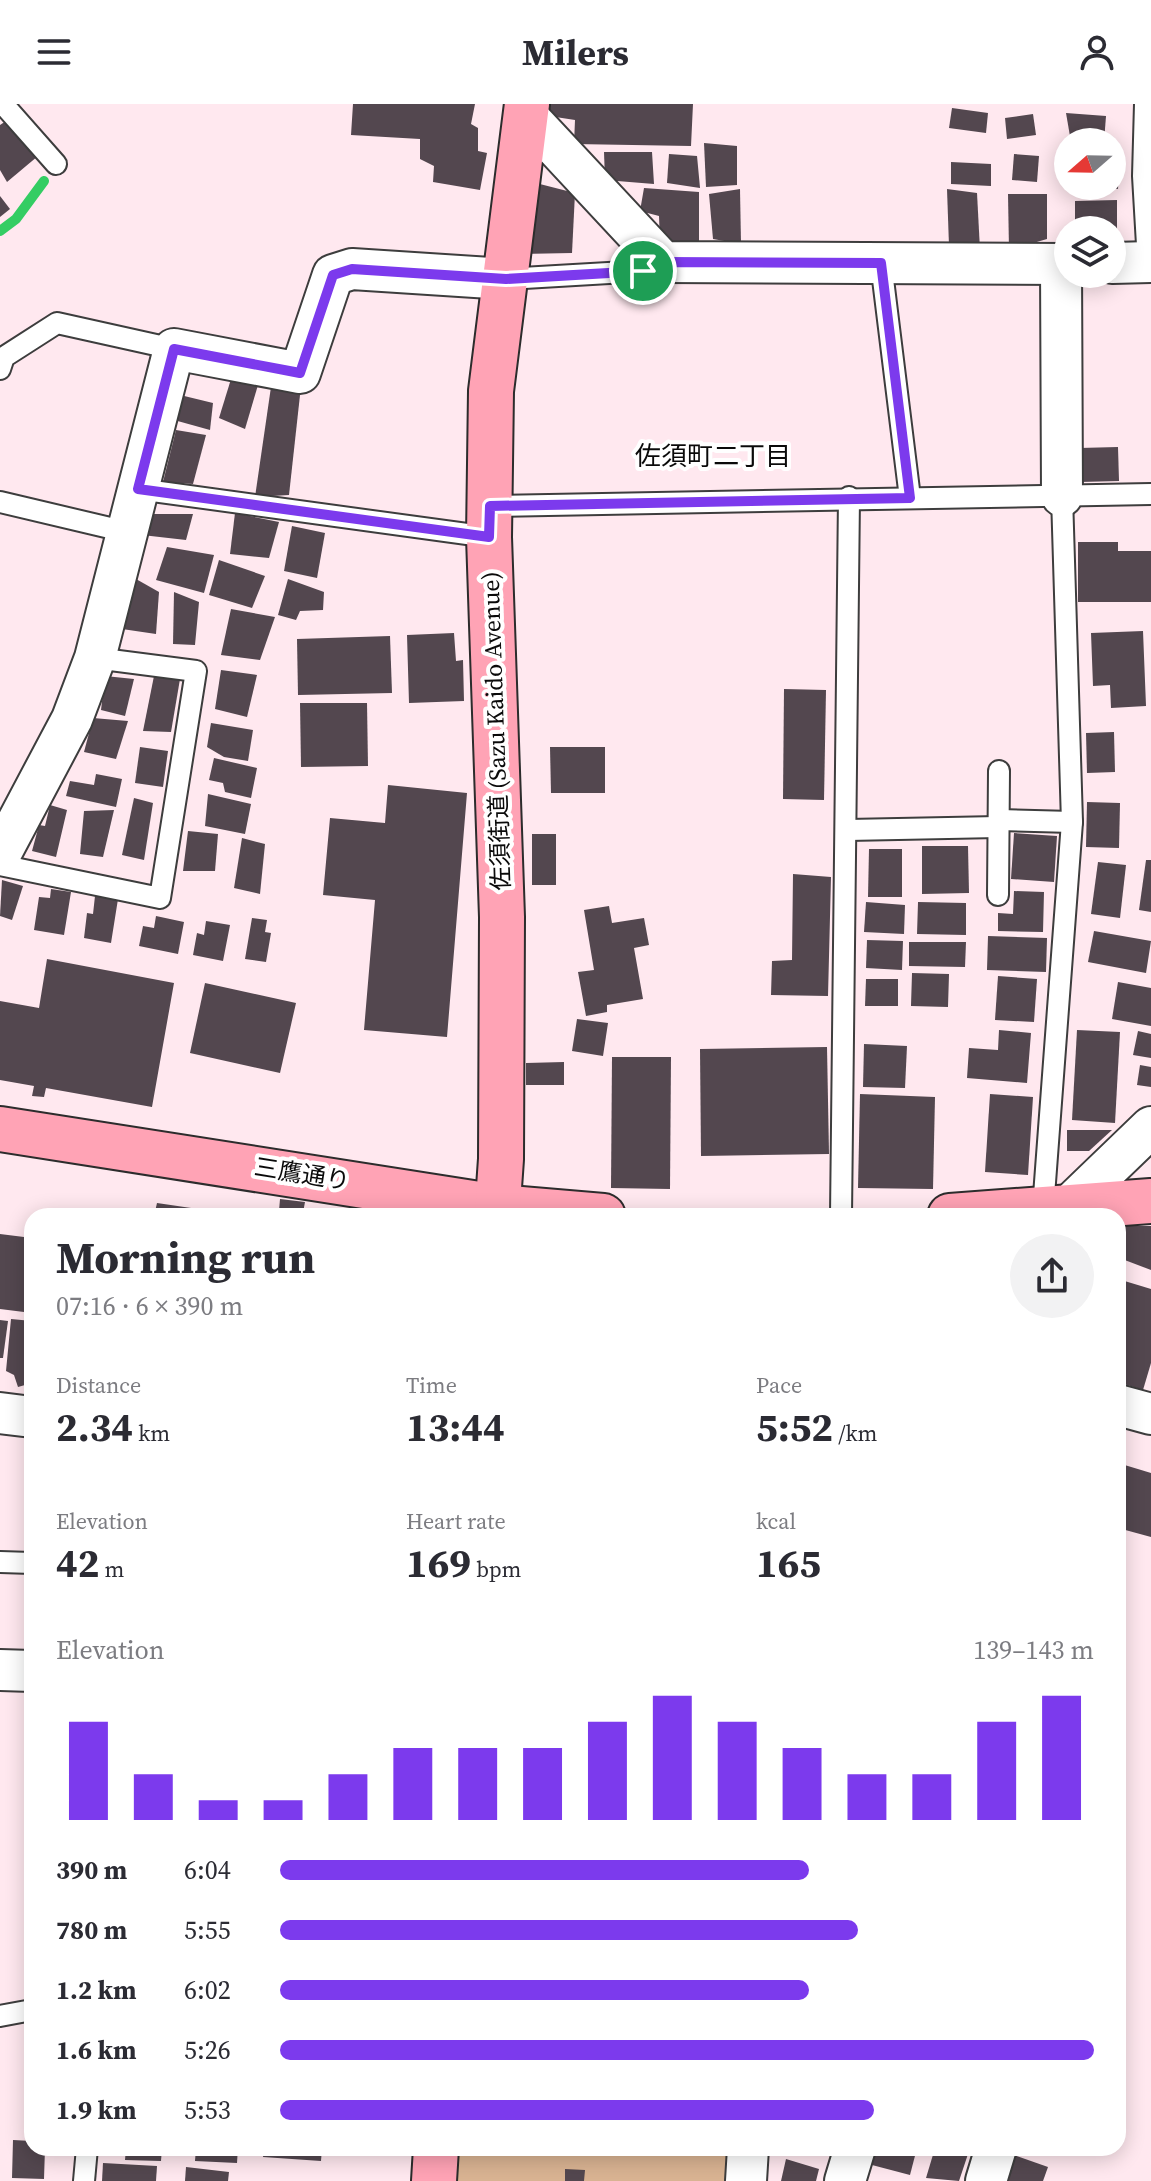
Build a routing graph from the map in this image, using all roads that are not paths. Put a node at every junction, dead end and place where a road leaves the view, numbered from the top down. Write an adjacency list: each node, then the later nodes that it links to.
1 (3, 104): 4 (lane)
2 (1145, 104): 6 (lane)
3 (527, 110): 5 (street); 9 (street, 佐須街道 (Sazu Kaido Avenue))
4 (56, 164)
5 (663, 262): 7 (street); 9 (lane)
6 (1137, 262)
7 (881, 263): 8 (street); 17 (lane)
8 (1054, 264)
9 (506, 279): 11 (street); 19 (street, 佐須街道 (Sazu Kaido Avenue))
10 (1065, 288): 15 (street)
11 (174, 349): 12 (lane); 13 (street)
12 (0, 369)
13 (138, 489): 19 (lane); 20 (street)
14 (1151, 494): 15 (lane)
15 (1062, 496): 17 (lane); 24 (lane)
16 (849, 497): 17 (lane); 19 (lane); 26 (lane)
17 (910, 498)
18 (0, 502): 20 (lane)
19 (489, 521): 34 (street, 佐須街道 (Sazu Kaido Avenue))
20 (127, 532): 21 (street)
21 (95, 658): 23 (street); 28 (lane)
22 (999, 771): 25 (lane)
23 (13, 806): 27 (street)
24 (1072, 822): 25 (lane); 36 (lane)
25 (998, 824): 26 (lane); 29 (lane)
26 (848, 830): 35 (lane)
27 (0, 855)
28 (0, 865)
29 (998, 895)
30 (1151, 1127): 37 (street)
31 (0, 1129): 33 (street, 三鷹通り)
32 (1151, 1201): 38 (street)
33 (479, 1208)
34 (497, 1208)
35 (841, 1208)
36 (1051, 1208)
37 (1053, 1208)
38 (1073, 1208)
39 (1126, 1407): 41 (street)
40 (0, 1413): 42 (street)
41 (1151, 1414)
42 (24, 1416)
43 (0, 1562): 44 (lane)
44 (24, 1563)
45 (0, 1670): 46 (street)
46 (24, 1671)
47 (24, 2012): 48 (lane)
48 (0, 2016)
49 (86, 2156): 54 (lane)
50 (436, 2156): 55 (street)
51 (748, 2156): 56 (street)
52 (853, 2156): 57 (street)
53 (994, 2156): 58 (street)
54 (84, 2181)
55 (434, 2181)
56 (746, 2181)
57 (845, 2181)
58 (986, 2181)

